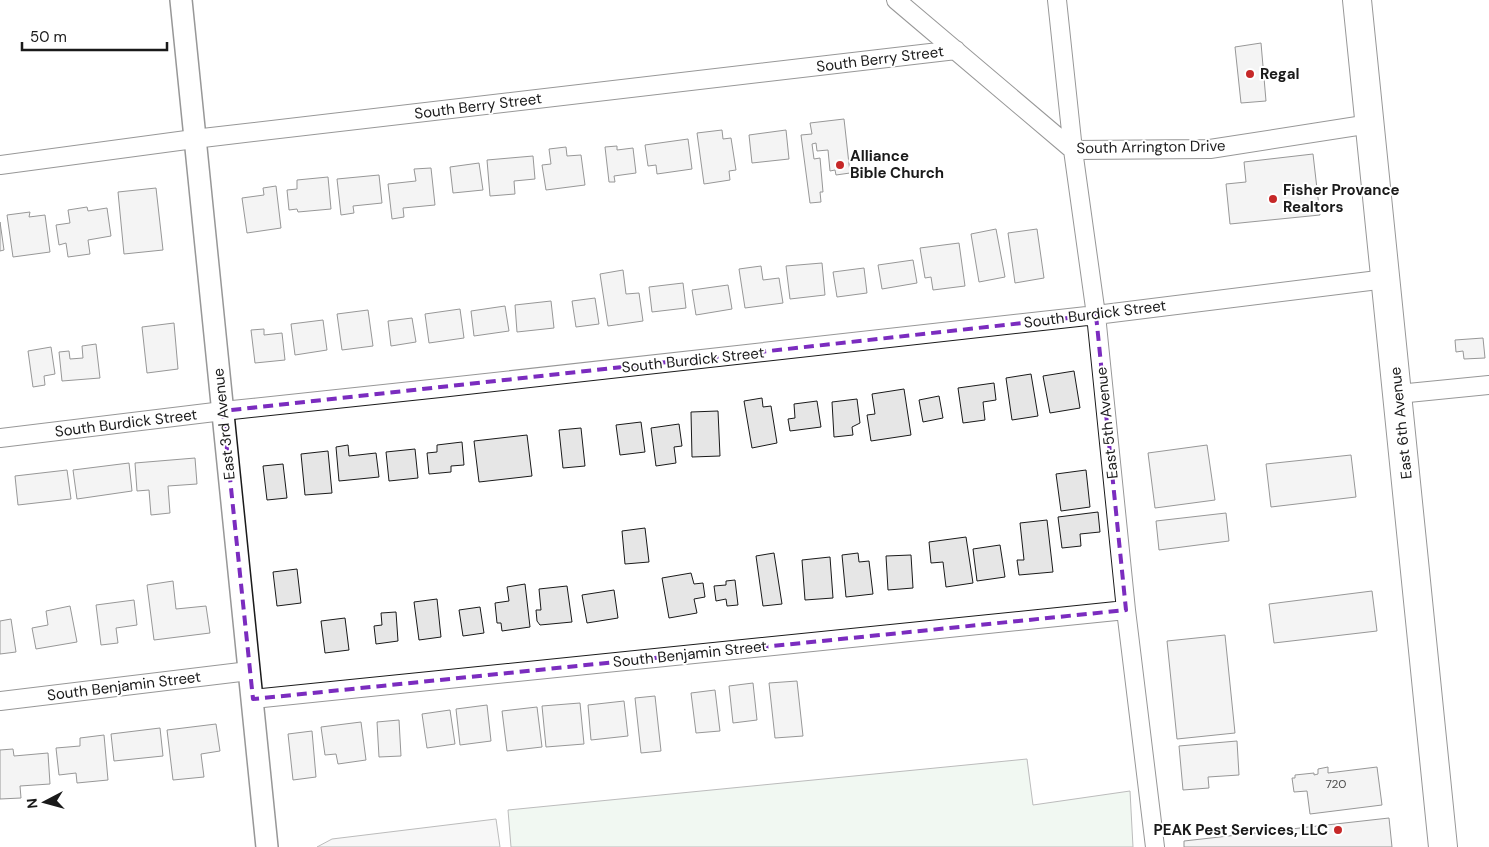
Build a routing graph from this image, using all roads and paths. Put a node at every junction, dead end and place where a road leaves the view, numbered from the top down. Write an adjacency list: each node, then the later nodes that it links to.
1 (181, 0): 7 (street, East 3rd Avenue)
2 (896, 0): 5 (street, South Arrington Drive)
3 (1057, 0): 8 (street, East 5th Avenue)
4 (1357, 0): 6 (main road, East 6th Avenue)
5 (956, 50): 7 (street, South Berry Street); 8 (street, South Arrington Drive)
6 (1370, 124): 8 (street, South Arrington Drive); 10 (main road, East 6th Avenue)
7 (194, 139): 9 (street, South Berry Street); 14 (street, East 3rd Avenue)
8 (1072, 150): 11 (street, East 5th Avenue)
9 (0, 165)
10 (1386, 279): 11 (street, South Burdick Street); 13 (main road, East 6th Avenue)
11 (1096, 315): 14 (street, South Burdick Street); 16 (street, East 5th Avenue)
12 (1489, 385): 13 (street)
13 (1398, 394): 22 (main road, East 6th Avenue)
14 (223, 411): 15 (street, South Burdick Street); 17 (street, East 3rd Avenue)
15 (0, 438)
16 (1126, 610): 18 (street, South Benjamin Street); 21 (street, East 5th Avenue)
17 (249, 671): 18 (street, East 3rd Avenue); 19 (street, South Benjamin Street)
18 (253, 699): 20 (street, East 3rd Avenue)
19 (0, 702)
20 (267, 847)
21 (1156, 847)
22 (1443, 847)

